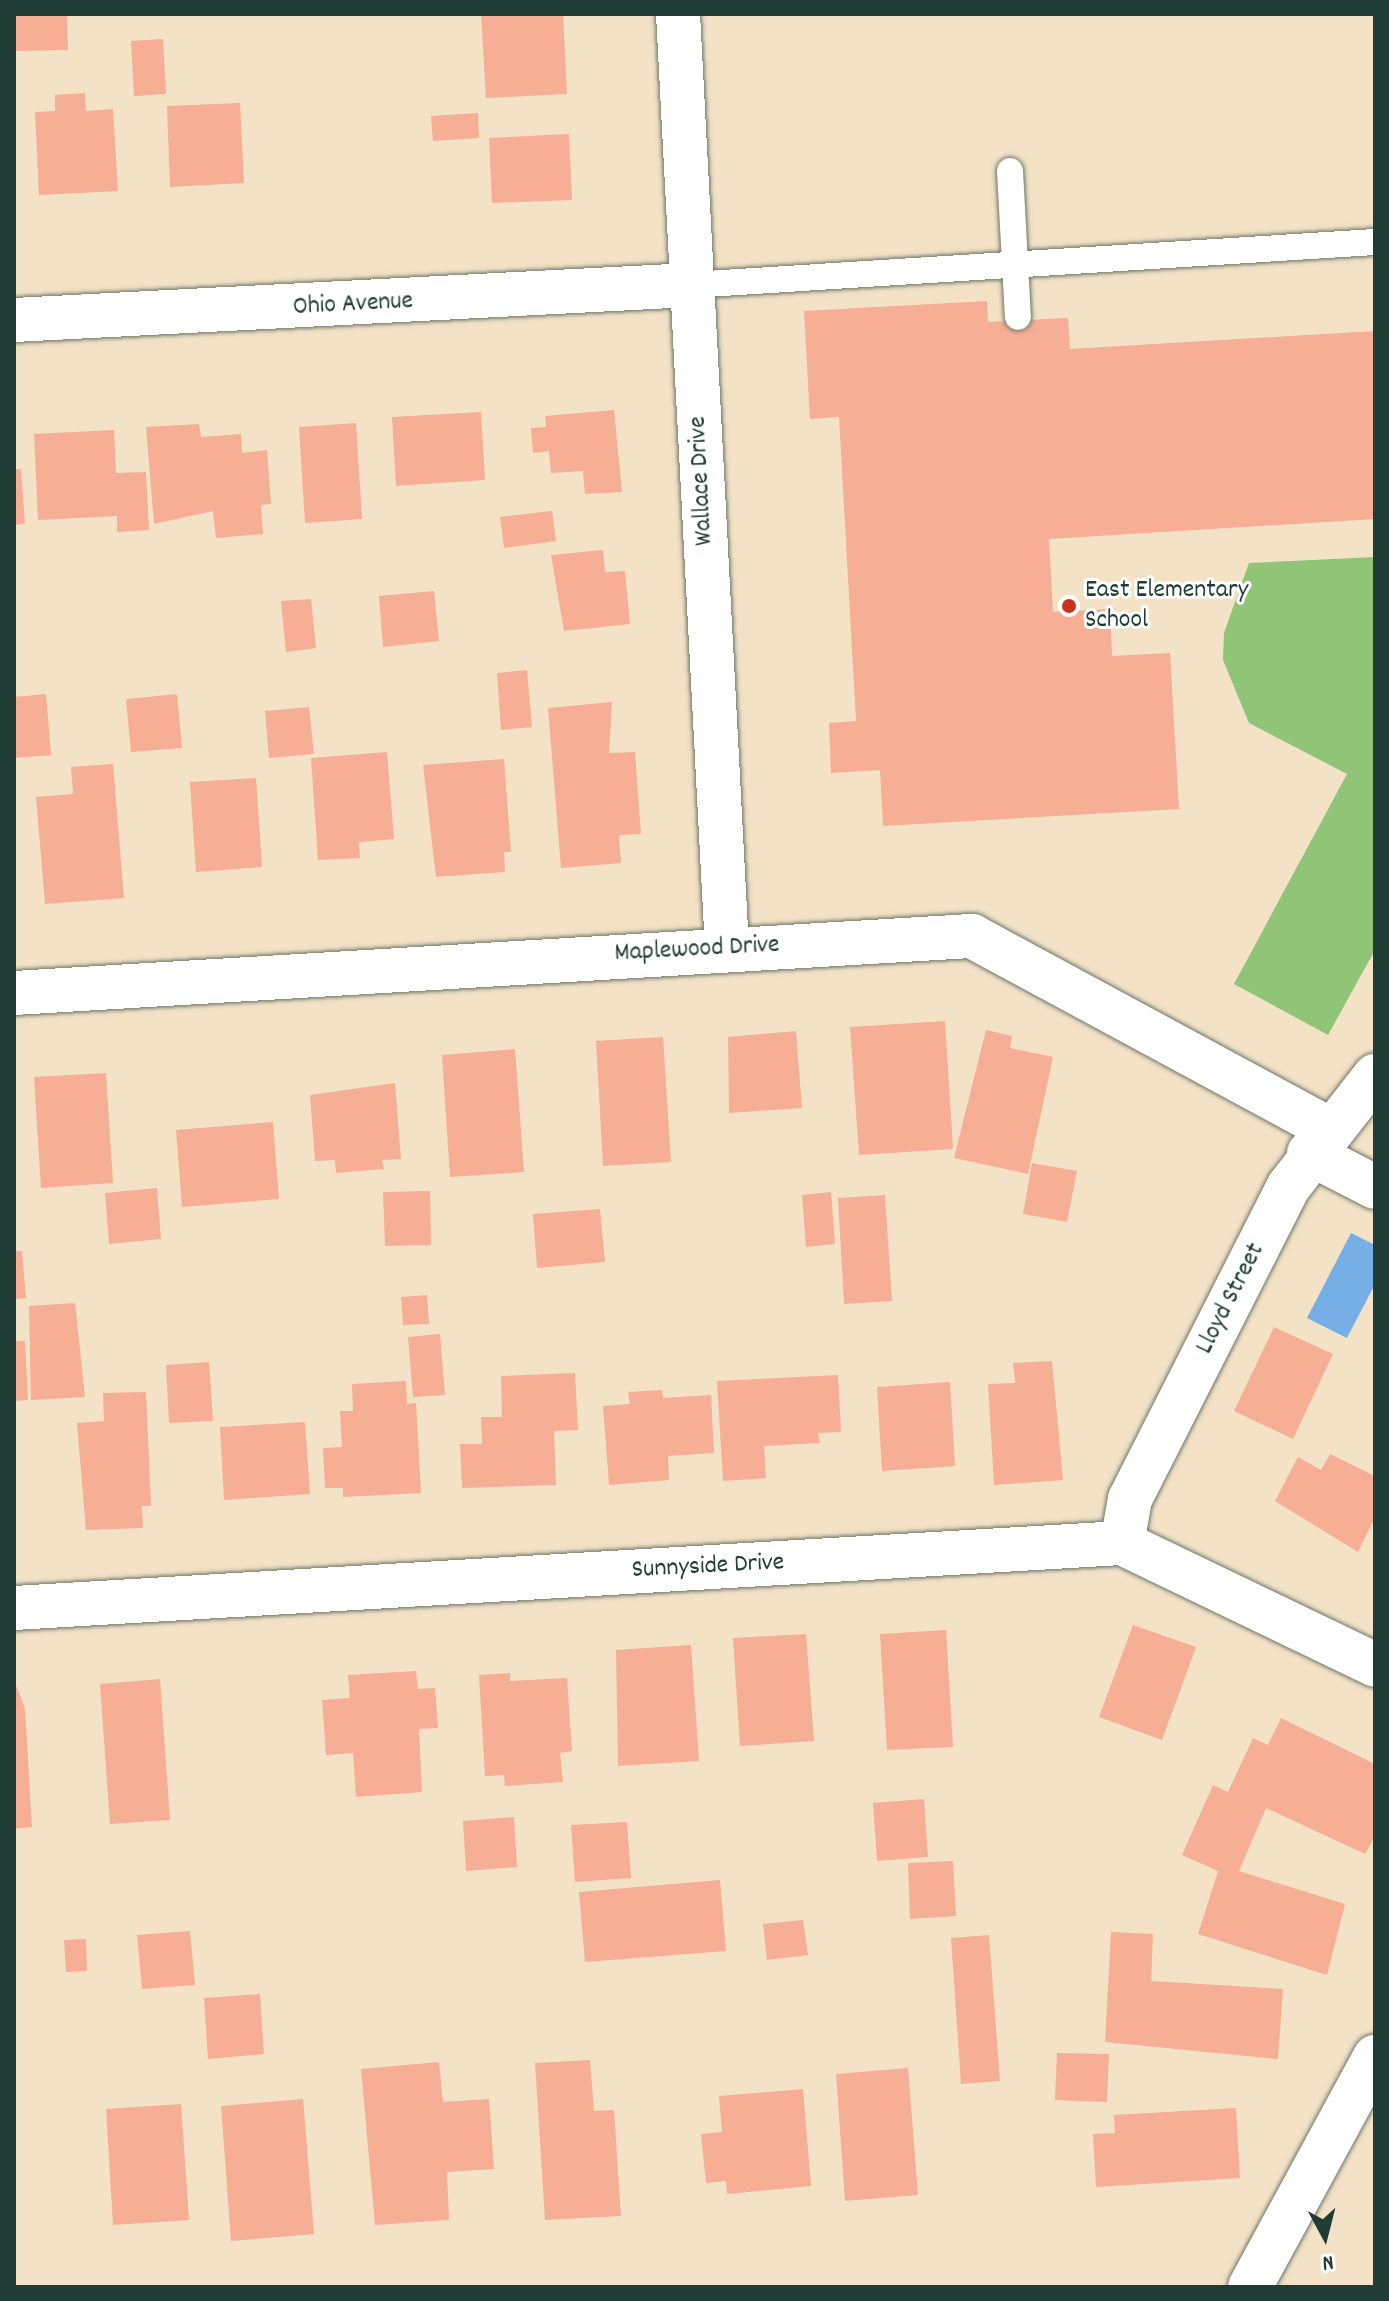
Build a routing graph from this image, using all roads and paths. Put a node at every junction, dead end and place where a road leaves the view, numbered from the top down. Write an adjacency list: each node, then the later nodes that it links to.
1 (678, 14): 5 (street, Wallace Drive)
2 (1010, 171): 4 (lane)
3 (1375, 242): 4 (lane)
4 (1014, 262): 5 (lane); 6 (lane)
5 (691, 285): 7 (street, Ohio Avenue); 8 (street, Wallace Drive)
6 (1018, 317)
7 (14, 320)
8 (727, 948): 9 (street, Maplewood Drive); 11 (street, Maplewood Drive)
9 (14, 993)
10 (1375, 1076): 11 (street, Lloyd Street)
11 (1320, 1142): 12 (street, Maplewood Drive); 13 (street, Lloyd Street)
12 (1375, 1187)
13 (1122, 1543): 14 (street, Sunnyside Drive); 15 (street, Sunnyside Drive)
14 (14, 1608)
15 (1375, 1665)
16 (1375, 2057): 17 (street)
17 (1250, 2287)

